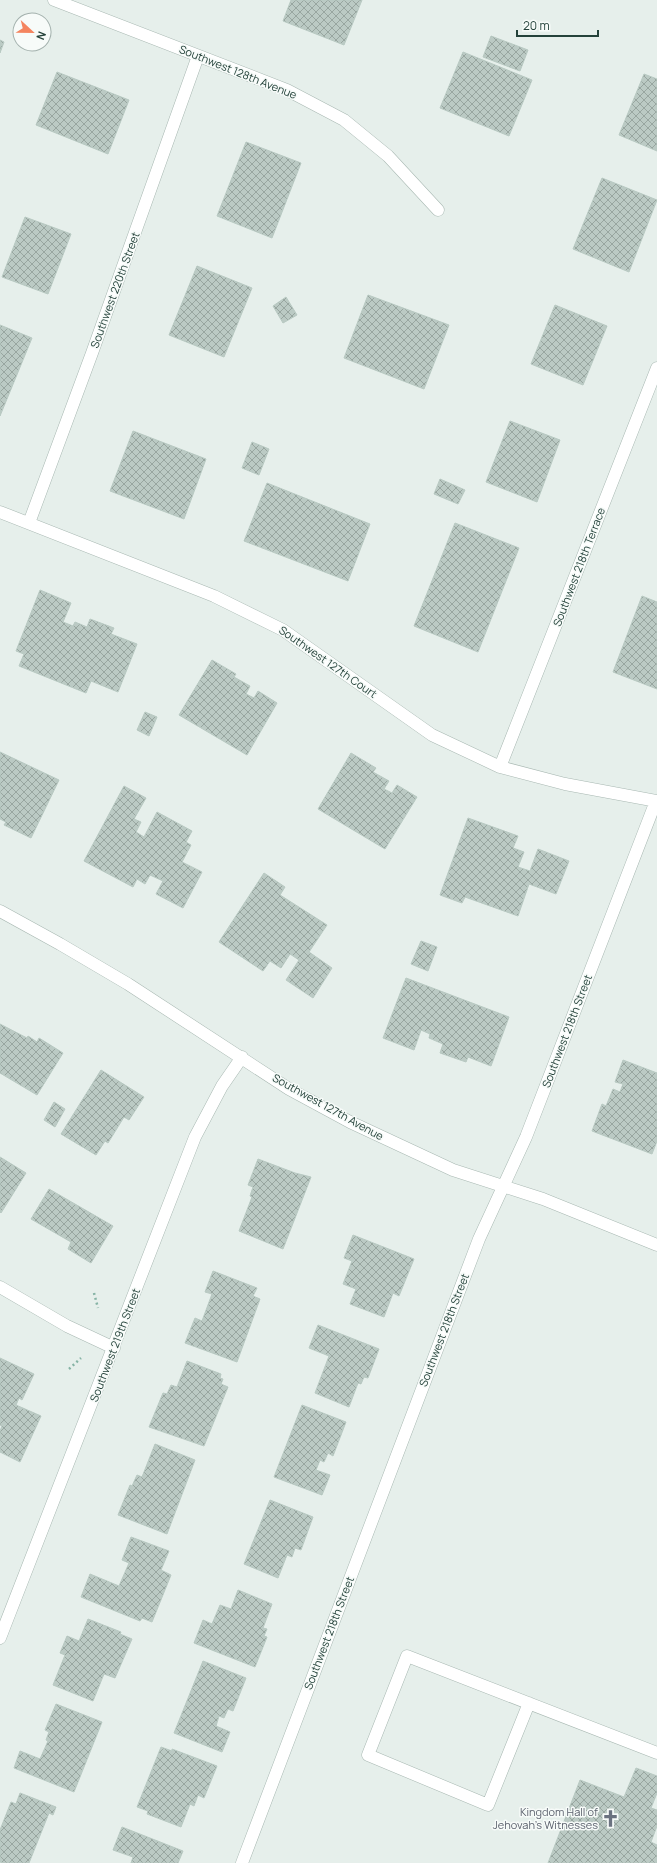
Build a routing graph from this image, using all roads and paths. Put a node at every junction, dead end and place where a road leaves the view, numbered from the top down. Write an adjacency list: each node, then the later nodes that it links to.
1 (54, 0): 2 (street, Southwest 128th Avenue)
2 (198, 56): 3 (street, Southwest 128th Avenue); 6 (street, Southwest 220th Street)
3 (438, 210)
4 (657, 368): 7 (street, Southwest 218th Terrace)
5 (0, 512): 6 (street, Southwest 127th Court)
6 (29, 523): 7 (street, Southwest 127th Court)
7 (500, 767): 8 (street, Southwest 127th Court)
8 (656, 801): 11 (street, Southwest 218th Street)
9 (0, 911): 10 (street, Southwest 127th Avenue)
10 (242, 1057): 11 (street, Southwest 127th Avenue); 16 (street, Southwest 219th Street)
11 (503, 1185): 12 (street, Southwest 127th Avenue); 22 (street, Southwest 218th Street)
12 (657, 1246)
13 (0, 1287): 16 (street)
14 (94, 1293): 15 (path)
15 (98, 1308)
16 (114, 1348): 19 (street, Southwest 219th Street)
17 (81, 1358): 18 (path)
18 (69, 1369)
19 (0, 1638)
20 (529, 1703): 20 (street); 21 (street)
21 (657, 1753)
22 (242, 1863)

